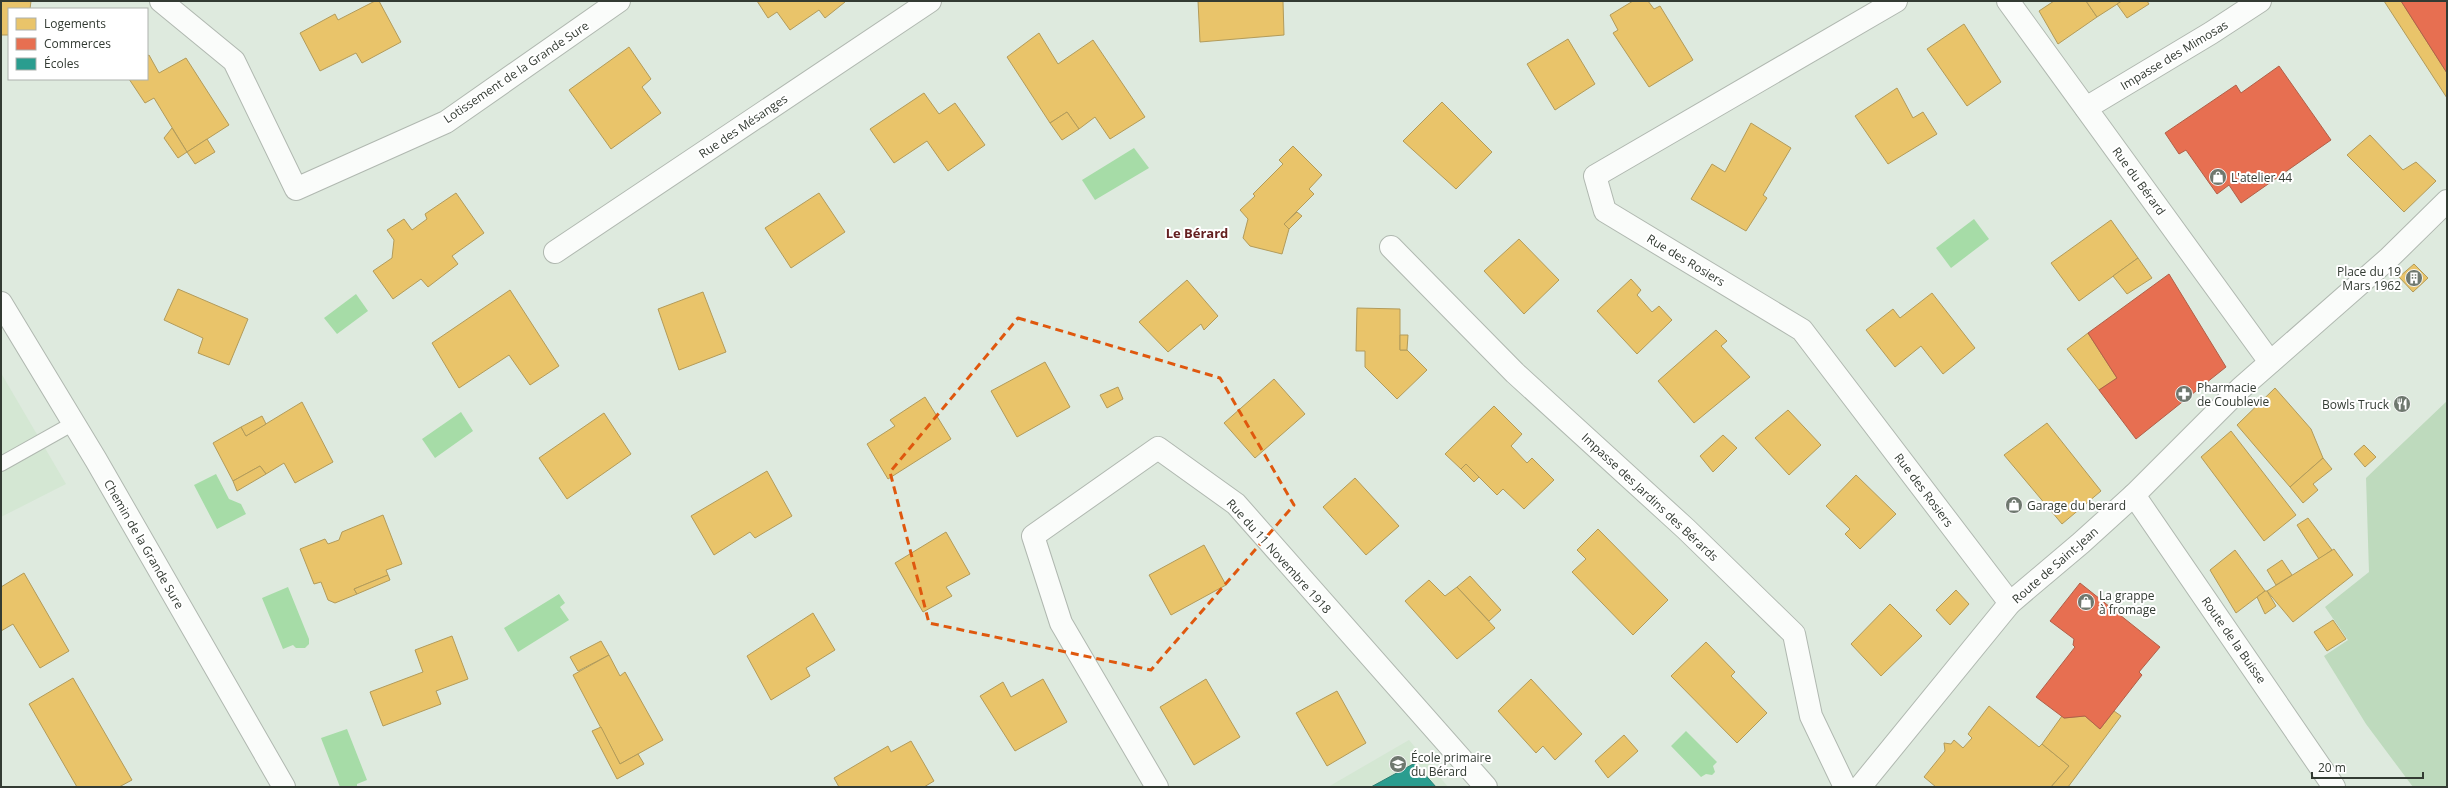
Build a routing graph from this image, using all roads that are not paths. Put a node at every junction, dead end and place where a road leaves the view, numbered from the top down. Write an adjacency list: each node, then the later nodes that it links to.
1 (161, 1): 2 (street, Lotissement de la Grande Sure)
2 (619, 1)
3 (930, 1): 10 (street, Rue des Mésanges)
4 (1896, 1): 16 (street, Rue des Rosiers)
5 (2008, 1): 7 (street, Rue du Bérard)
6 (2260, 1): 7 (street, Impasse des Mimosas)
7 (2086, 108): 12 (street, Rue du Bérard)
8 (2447, 201): 12 (street, Route de Saint-Jean)
9 (1391, 247): 20 (street, Impasse des Jardins des Bérards)
10 (556, 252)
11 (1, 303): 13 (street, Chemin de la Grande Sure)
12 (2270, 362): 15 (street, Route de Saint-Jean)
13 (74, 423): 14 (lane); 17 (street, Chemin de la Grande Sure)
14 (1, 464)
15 (2134, 495): 16 (street, Route de Saint-Jean); 22 (street, Route de la Buisse)
16 (2010, 603): 21 (street, Route de Saint-Jean)
17 (284, 787)
18 (1157, 787): 19 (street, Rue du 11 Novembre 1918)
19 (1486, 787)
20 (1845, 787)
21 (1860, 787)
22 (2334, 787)

